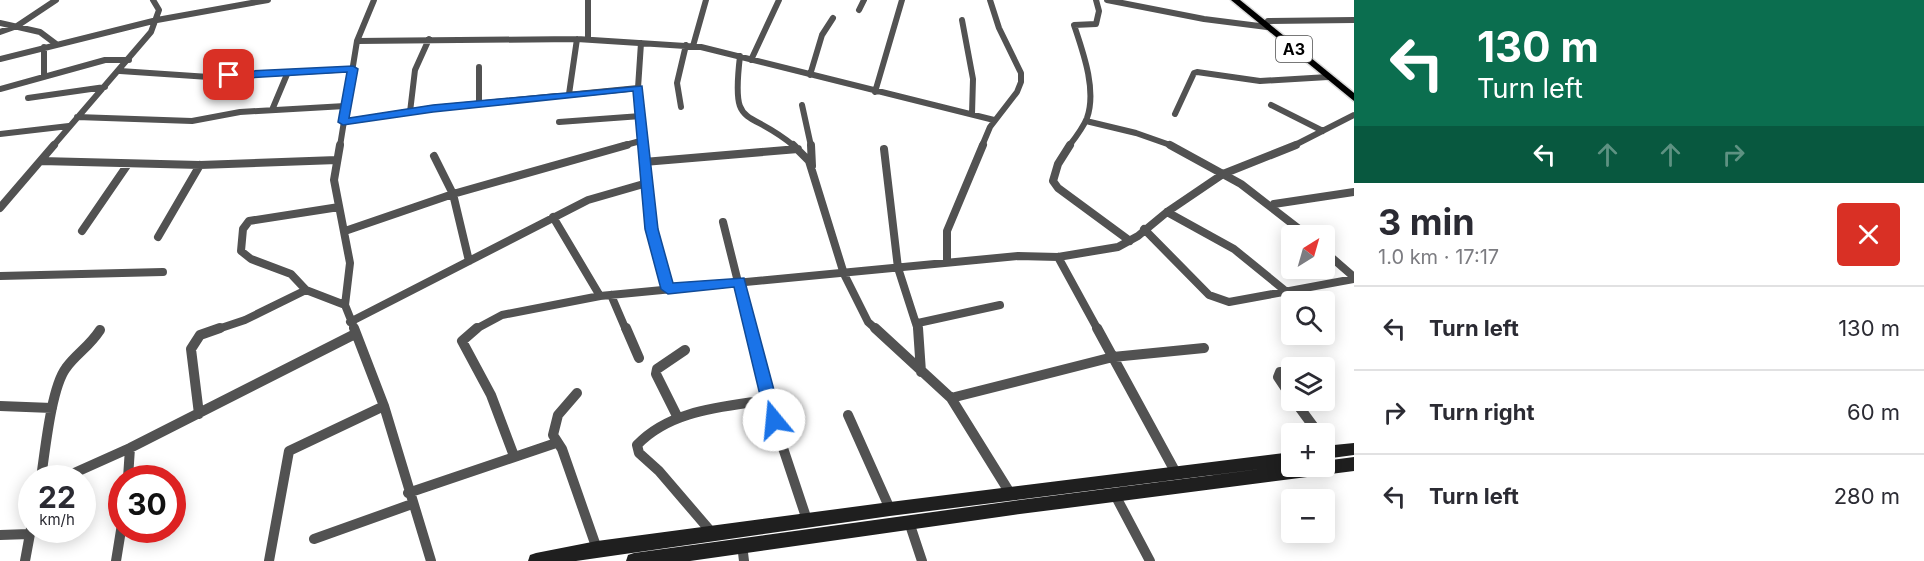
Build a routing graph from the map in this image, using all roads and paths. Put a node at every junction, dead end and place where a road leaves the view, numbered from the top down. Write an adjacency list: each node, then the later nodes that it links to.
1 (56, 0): 21 (street)
2 (153, 0): 16 (street)
3 (268, 0): 16 (street)
4 (374, 0): 26 (street)
5 (588, 0): 25 (street)
6 (706, 0): 29 (street)
7 (780, 0): 34 (street)
8 (864, 0): 14 (street)
9 (902, 0): 47 (street)
10 (990, 0): 63 (street)
11 (1096, 0): 64 (street)
12 (1107, 0): 20 (street)
13 (1235, 0): 20 (main road, A3)
14 (859, 10)
15 (833, 18): 40 (street)
16 (157, 20): 28 (street); 33 (street)
17 (962, 20): 58 (street)
18 (1354, 20): 20 (street)
19 (0, 23): 21 (street)
20 (1267, 24): 35 (main road, A3)
21 (17, 26): 22 (street); 28 (street)
22 (0, 32)
23 (429, 39): 24 (street); 26 (street); 57 (street)
24 (577, 39): 25 (street); 48 (street)
25 (588, 39): 27 (street)
26 (357, 41): 37 (street)
27 (641, 43): 29 (street); 44 (street)
28 (56, 44): 30 (street)
29 (690, 46): 31 (street); 55 (street)
30 (44, 47): 32 (street); 41 (street)
31 (740, 56): 34 (street); 71 (street)
32 (0, 59)
33 (129, 60): 38 (street); 41 (street)
34 (751, 60): 40 (street)
35 (1312, 60): 42 (main road, A3); 46 (main road, A3)
36 (478, 67): 51 (street)
37 (353, 69): 39 (street); 54 (street)
38 (120, 70): 39 (street); 43 (street)
39 (288, 72): 56 (street)
40 (810, 75): 47 (street)
41 (44, 77): 45 (street)
42 (1328, 77): 50 (main road, A3); 59 (street)
43 (105, 87): 49 (street); 62 (street)
44 (638, 88): 48 (street); 61 (street)
45 (0, 89)
46 (1354, 90)
47 (875, 92): 58 (street)
48 (569, 94): 51 (street)
49 (28, 98)
50 (1354, 98)
51 (479, 103): 57 (street)
52 (802, 105): 79 (street)
53 (1271, 105): 68 (street)
54 (345, 106): 56 (street); 65 (street)
55 (681, 106)
56 (272, 110): 62 (street)
57 (410, 112): 65 (street)
58 (972, 114): 63 (street)
59 (1175, 114)
60 (1354, 115): 68 (street)
61 (641, 116): 66 (street); 70 (street)
62 (77, 117): 67 (street)
63 (994, 120): 99 (street)
64 (1086, 121): 80 (street); 95 (street)
65 (343, 122): 74 (street)
66 (559, 123)
67 (69, 126): 69 (street); 75 (street)
68 (1323, 131): 80 (street)
69 (0, 134)
70 (644, 140): 76 (street); 83 (street)
71 (798, 149): 76 (street); 79 (street)
72 (884, 149): 100 (street)
73 (434, 156): 83 (street)
74 (337, 160): 78 (street); 85 (street)
75 (41, 161): 77 (street); 86 (street)
76 (644, 162): 81 (street)
77 (128, 164): 78 (street); 92 (street)
78 (200, 165): 94 (street)
79 (812, 170): 102 (street)
80 (1223, 174): 84 (street); 87 (street)
81 (647, 183): 88 (street); 106 (street)
82 (1354, 192): 84 (street)
83 (453, 194): 93 (street); 97 (street)
84 (1274, 204): 90 (street)
85 (339, 207): 93 (street); 107 (street)
86 (0, 208)
87 (1167, 212): 91 (street); 108 (street)
88 (553, 217): 97 (street); 112 (street)
89 (723, 222): 105 (street)
90 (1296, 225)
91 (1144, 229): 95 (street); 110 (street)
92 (82, 231)
93 (345, 231): 113 (street)
94 (158, 237)
95 (1130, 241): 96 (street)
96 (1058, 257): 99 (street); 121 (street)
97 (469, 261): 115 (street)
98 (1335, 261): 104 (street)
99 (947, 262): 100 (street)
100 (898, 268): 102 (street); 116 (street)
101 (163, 272): 103 (street)
102 (843, 274): 105 (street); 123 (street)
103 (0, 276)
104 (1354, 278): 109 (street)
105 (739, 282): 106 (street); 126 (street)
106 (668, 289): 111 (street)
107 (306, 290): 113 (street); 130 (street)
108 (1287, 291)
109 (1293, 291)
110 (1281, 293)
111 (611, 295): 112 (street); 122 (street)
112 (600, 296): 137 (street)
113 (345, 305): 115 (street)
114 (1000, 305): 116 (street)
115 (350, 322): 118 (street)
116 (918, 323): 123 (street)
117 (100, 330): 129 (street)
118 (355, 334): 128 (street); 130 (street)
119 (1204, 348): 121 (street)
120 (684, 350): 132 (street)
121 (1113, 357): 125 (street); 143 (street)
122 (639, 358)
123 (921, 372): 125 (street)
124 (577, 393): 133 (street)
125 (951, 398): 145 (street)
126 (767, 400): 132 (street); 149 (street)
127 (0, 406): 129 (street)
128 (384, 406): 144 (street); 161 (street)
129 (52, 408): 140 (street)
130 (199, 414): 134 (street)
131 (849, 415): 148 (street)
132 (678, 418): 152 (street)
133 (556, 443): 137 (street); 158 (street)
134 (130, 448): 141 (street); 142 (street)
135 (1335, 449): 136 (main road)
136 (1354, 449)
137 (514, 456): 144 (street)
138 (1281, 459): 143 (main road)
139 (1354, 464): 146 (main road)
140 (43, 465)
141 (92, 465)
142 (129, 465)
143 (1176, 473): 145 (main road)
144 (408, 493): 147 (street)
145 (1010, 493): 148 (main road)
146 (1115, 495): 150 (main road); 166 (street)
147 (412, 504): 154 (street); 162 (street)
148 (890, 509): 149 (main road)
149 (807, 520): 157 (main road)
150 (909, 522): 157 (main road); 165 (street)
151 (18, 531): 153 (street)
152 (713, 534): 157 (main road); 158 (main road)
153 (0, 535)
154 (314, 539)
155 (28, 543): 159 (street)
156 (119, 543): 160 (street)
157 (742, 546): 164 (main road)
158 (597, 549): 163 (main road)
159 (25, 561)
160 (116, 561)
161 (270, 561)
162 (431, 561)
163 (536, 561)
164 (634, 561)
165 (922, 561)
166 (1150, 561)

